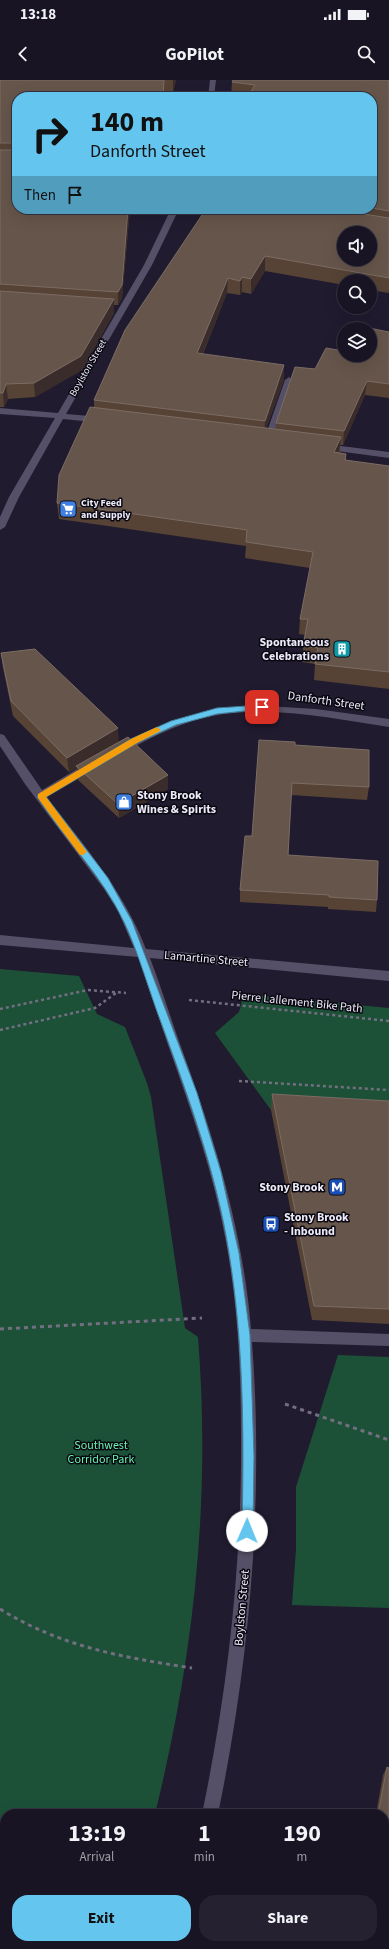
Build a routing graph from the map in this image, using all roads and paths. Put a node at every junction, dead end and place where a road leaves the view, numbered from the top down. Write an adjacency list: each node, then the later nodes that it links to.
1 (213, 80): 2 (street)
2 (212, 92)
3 (173, 214): 6 (street, Boylston Street)
4 (289, 380): 8 (street)
5 (0, 411): 6 (street)
6 (60, 415): 7 (street); 11 (street, Boylston Street)
7 (114, 421)
8 (268, 440)
9 (313, 446): 10 (street)
10 (389, 455)
11 (0, 527)
12 (389, 723): 14 (street, Danforth Street)
13 (0, 738): 14 (street, Boylston Street)
14 (41, 796): 16 (street, Boylston Street)
15 (0, 940): 16 (street, Lamartine Street)
16 (141, 953): 17 (street, Lamartine Street); 26 (street, Boylston Street)
17 (389, 976)
18 (202, 1001): 20 (path, Pierre Lallement Bike Path)
19 (0, 1009): 21 (path)
20 (389, 1021)
21 (0, 1030)
22 (239, 1081): 23 (path)
23 (389, 1090)
24 (202, 1318): 25 (path)
25 (0, 1329)
26 (245, 1335): 27 (street); 32 (street, Boylston Street)
27 (389, 1340)
28 (286, 1404): 29 (path)
29 (389, 1440)
30 (0, 1609): 31 (path)
31 (192, 1668)
32 (211, 1809)

